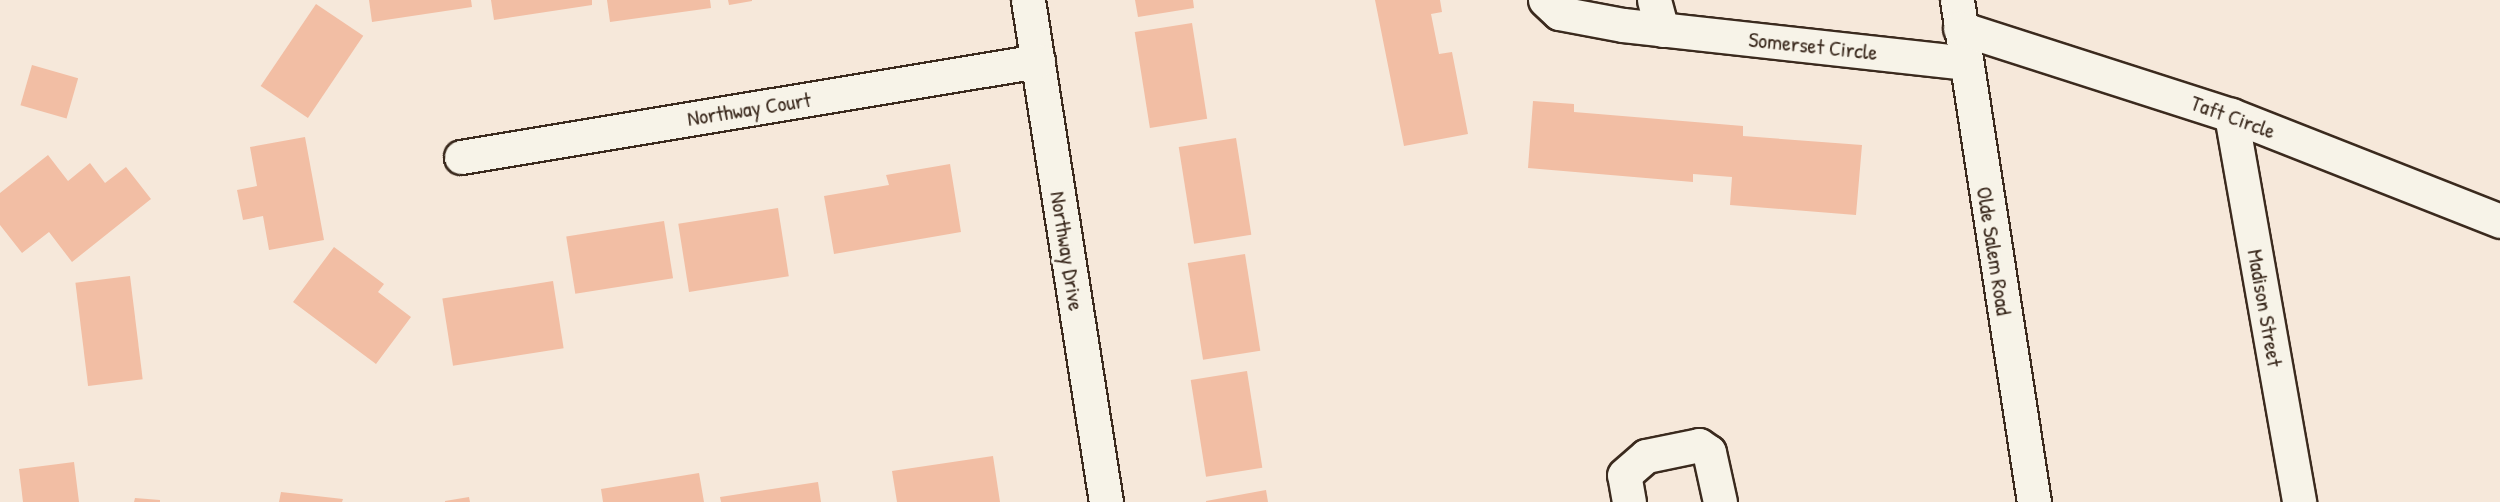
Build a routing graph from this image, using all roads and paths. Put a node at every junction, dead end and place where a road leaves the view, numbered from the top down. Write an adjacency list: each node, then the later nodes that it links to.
1 (1028, 0): 5 (street, Northway Drive)
2 (1545, 0): 4 (street, Somerset Circle)
3 (1959, 14): 6 (street, Olde Salem Road); 7 (street, Taft Circle)
4 (1658, 15): 6 (street, Somerset Circle)
5 (1038, 61): 8 (street, Northway Court); 10 (street, Northway Drive)
6 (1965, 63): 13 (street, Olde Salem Road)
7 (2231, 115): 9 (street, Taft Circle); 14 (street, Madison Street)
8 (461, 157)
9 (2500, 220)
10 (1106, 502)
11 (1629, 502): 12 (street)
12 (1720, 502)
13 (2034, 502)
14 (2299, 502)

